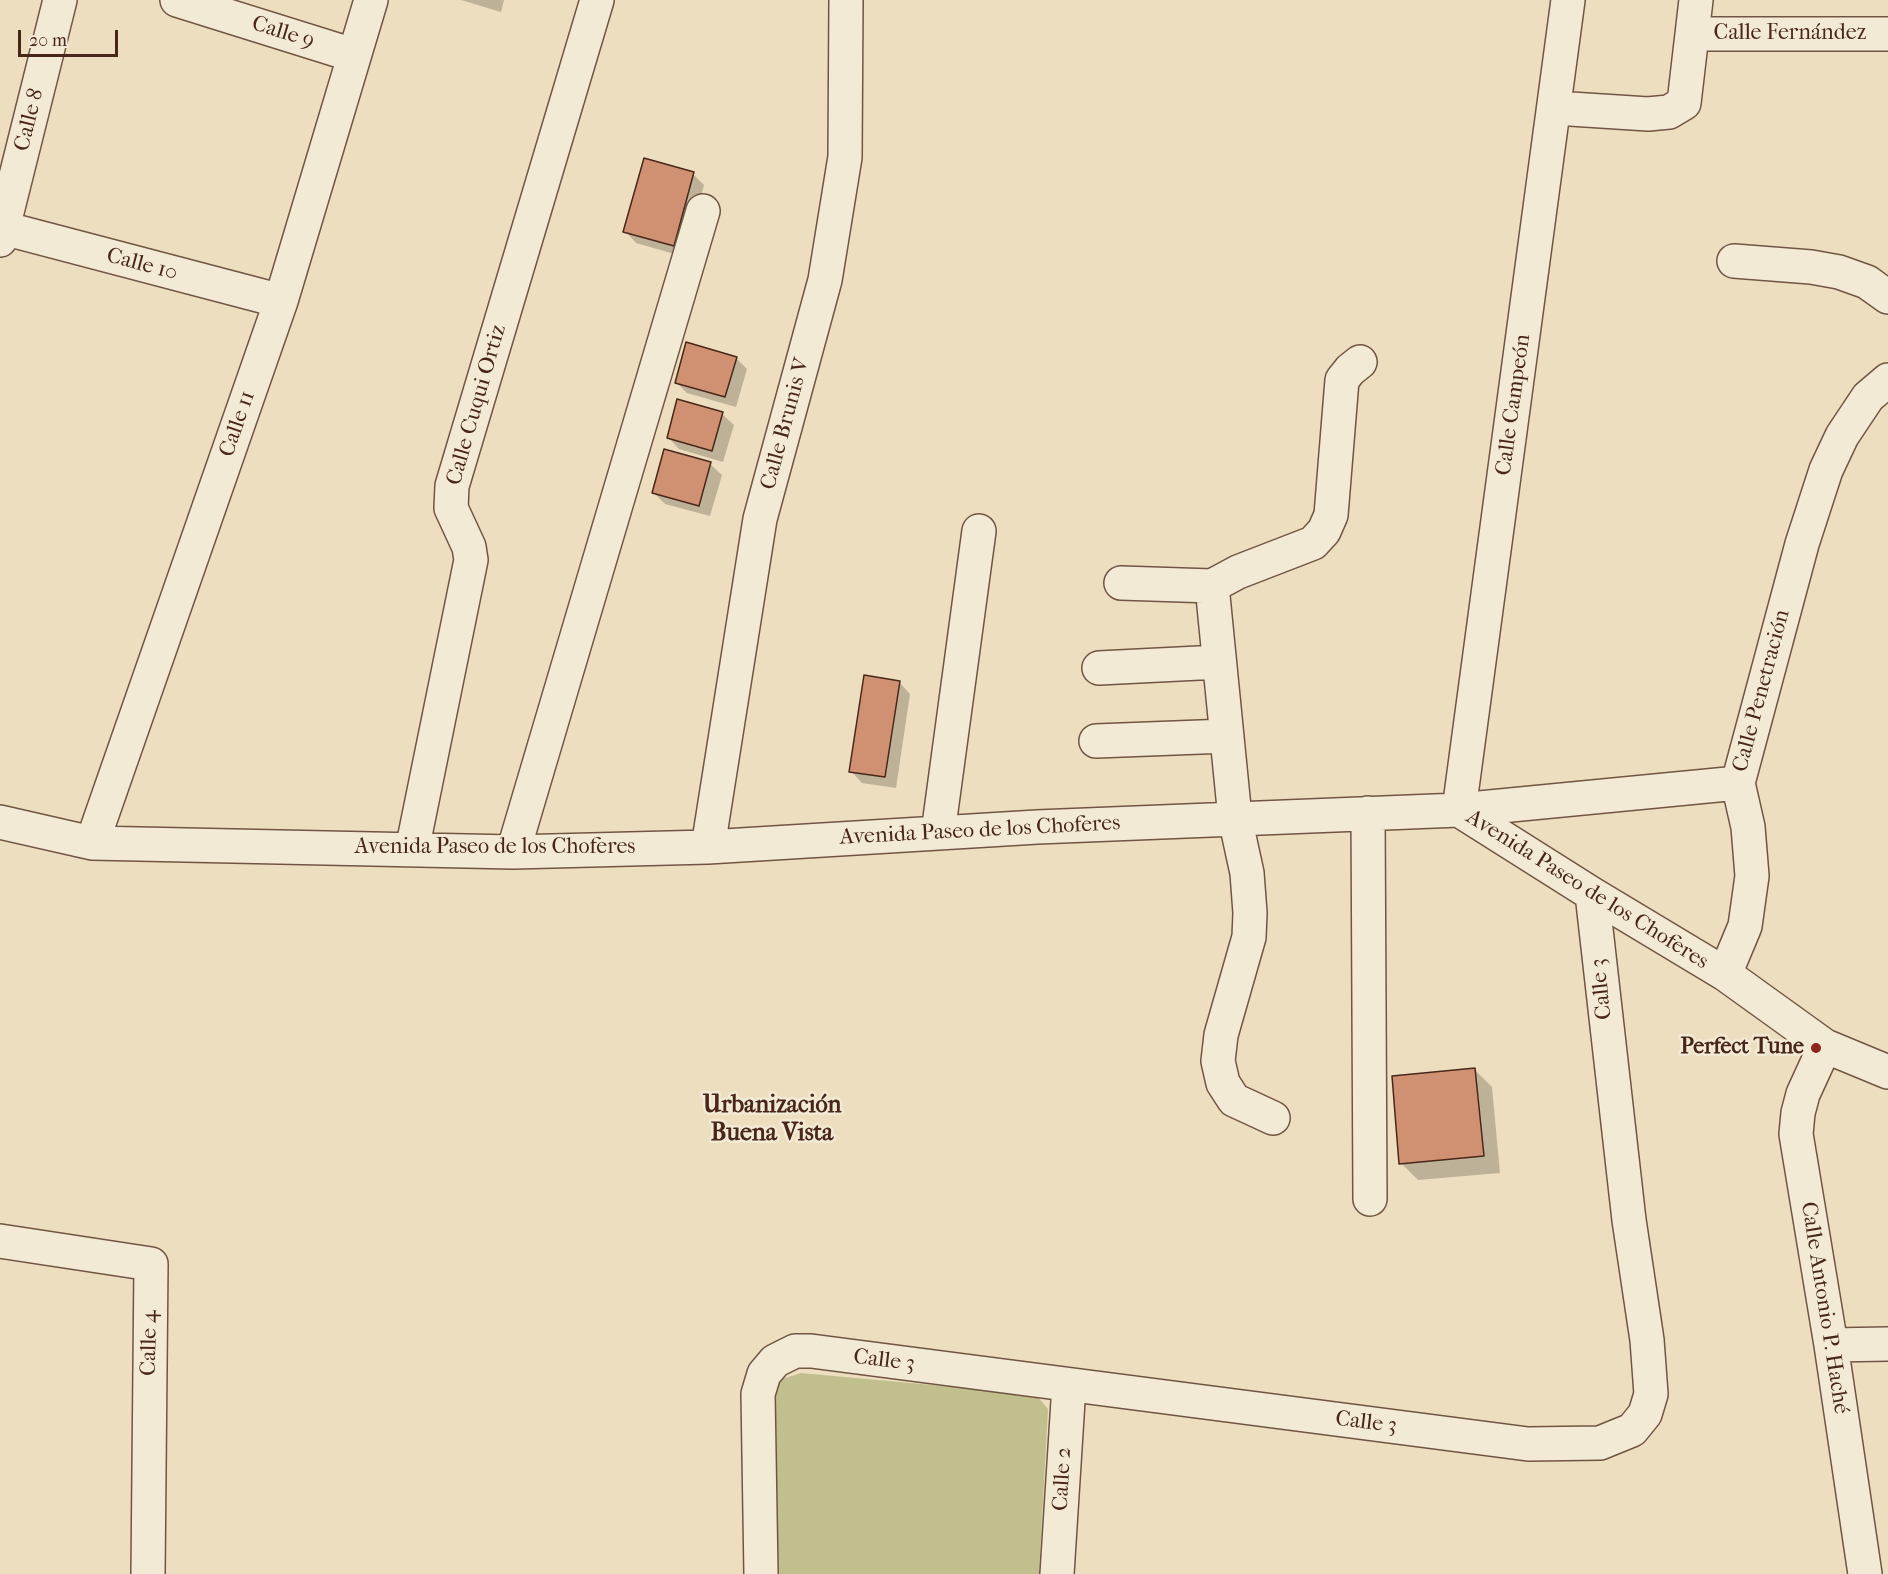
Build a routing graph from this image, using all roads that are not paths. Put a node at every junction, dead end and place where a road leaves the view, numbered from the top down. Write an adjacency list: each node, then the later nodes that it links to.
1 (60, 0): 13 (street, Calle 8)
2 (177, 0): 10 (street, Calle 9)
3 (371, 0): 10 (street, Calle 11)
4 (597, 0): 34 (street, Calle Cuqui Ortiz)
5 (846, 0): 33 (street, Calle Brunis V)
6 (1568, 0): 11 (street, Calle Campeón)
7 (1696, 0): 8 (street)
8 (1692, 33): 9 (street, Calle Fernández); 11 (street)
9 (1888, 34)
10 (353, 55): 16 (street, Calle 11)
11 (1555, 108): 27 (street, Calle Campeón)
12 (703, 212): 35 (street)
13 (2, 234): 16 (street, Calle 10)
14 (1734, 261): 15 (street)
15 (1888, 297)
16 (281, 301): 32 (street, Calle 11)
17 (1360, 362): 21 (street)
18 (1888, 380): 26 (street, Calle Penetración)
19 (979, 531): 31 (street)
20 (1121, 583): 21 (street)
21 (1212, 586): 22 (street)
22 (1219, 662): 23 (street); 24 (street)
23 (1099, 668)
24 (1227, 736): 25 (street); 29 (street)
25 (1096, 741)
26 (1738, 783): 27 (street, Calle Penetración); 37 (street)
27 (1459, 810): 28 (street, Avenida Paseo de los Choferes); 36 (street, Avenida Paseo de los Choferes)
28 (1368, 813): 29 (street, Avenida Paseo de los Choferes); 41 (street)
29 (1235, 818): 31 (street, Avenida Paseo de los Choferes); 40 (street)
30 (0, 822): 32 (street, Avenida Paseo de los Choferes)
31 (938, 833): 33 (street, Avenida Paseo de los Choferes)
32 (92, 843): 34 (street, Avenida Paseo de los Choferes)
33 (708, 847): 35 (street, Avenida Paseo de los Choferes)
34 (412, 850): 35 (street, Avenida Paseo de los Choferes)
35 (513, 852)
36 (1592, 894): 37 (street, Avenida Paseo de los Choferes); 45 (street, Calle 3)
37 (1725, 974): 38 (street, Avenida Paseo de los Choferes)
38 (1825, 1046): 39 (street, Avenida Paseo de los Choferes); 44 (street, Calle Antonio P. Haché)
39 (1888, 1072)
40 (1273, 1118)
41 (1370, 1199)
42 (0, 1241): 46 (street, Calle 4)
43 (1888, 1344): 44 (street)
44 (1831, 1345): 49 (street, Calle Antonio P. Haché)
45 (1069, 1384): 47 (street, Calle 3); 48 (street, Calle 2)
46 (148, 1574)
47 (760, 1574)
48 (1057, 1574)
49 (1865, 1574)

